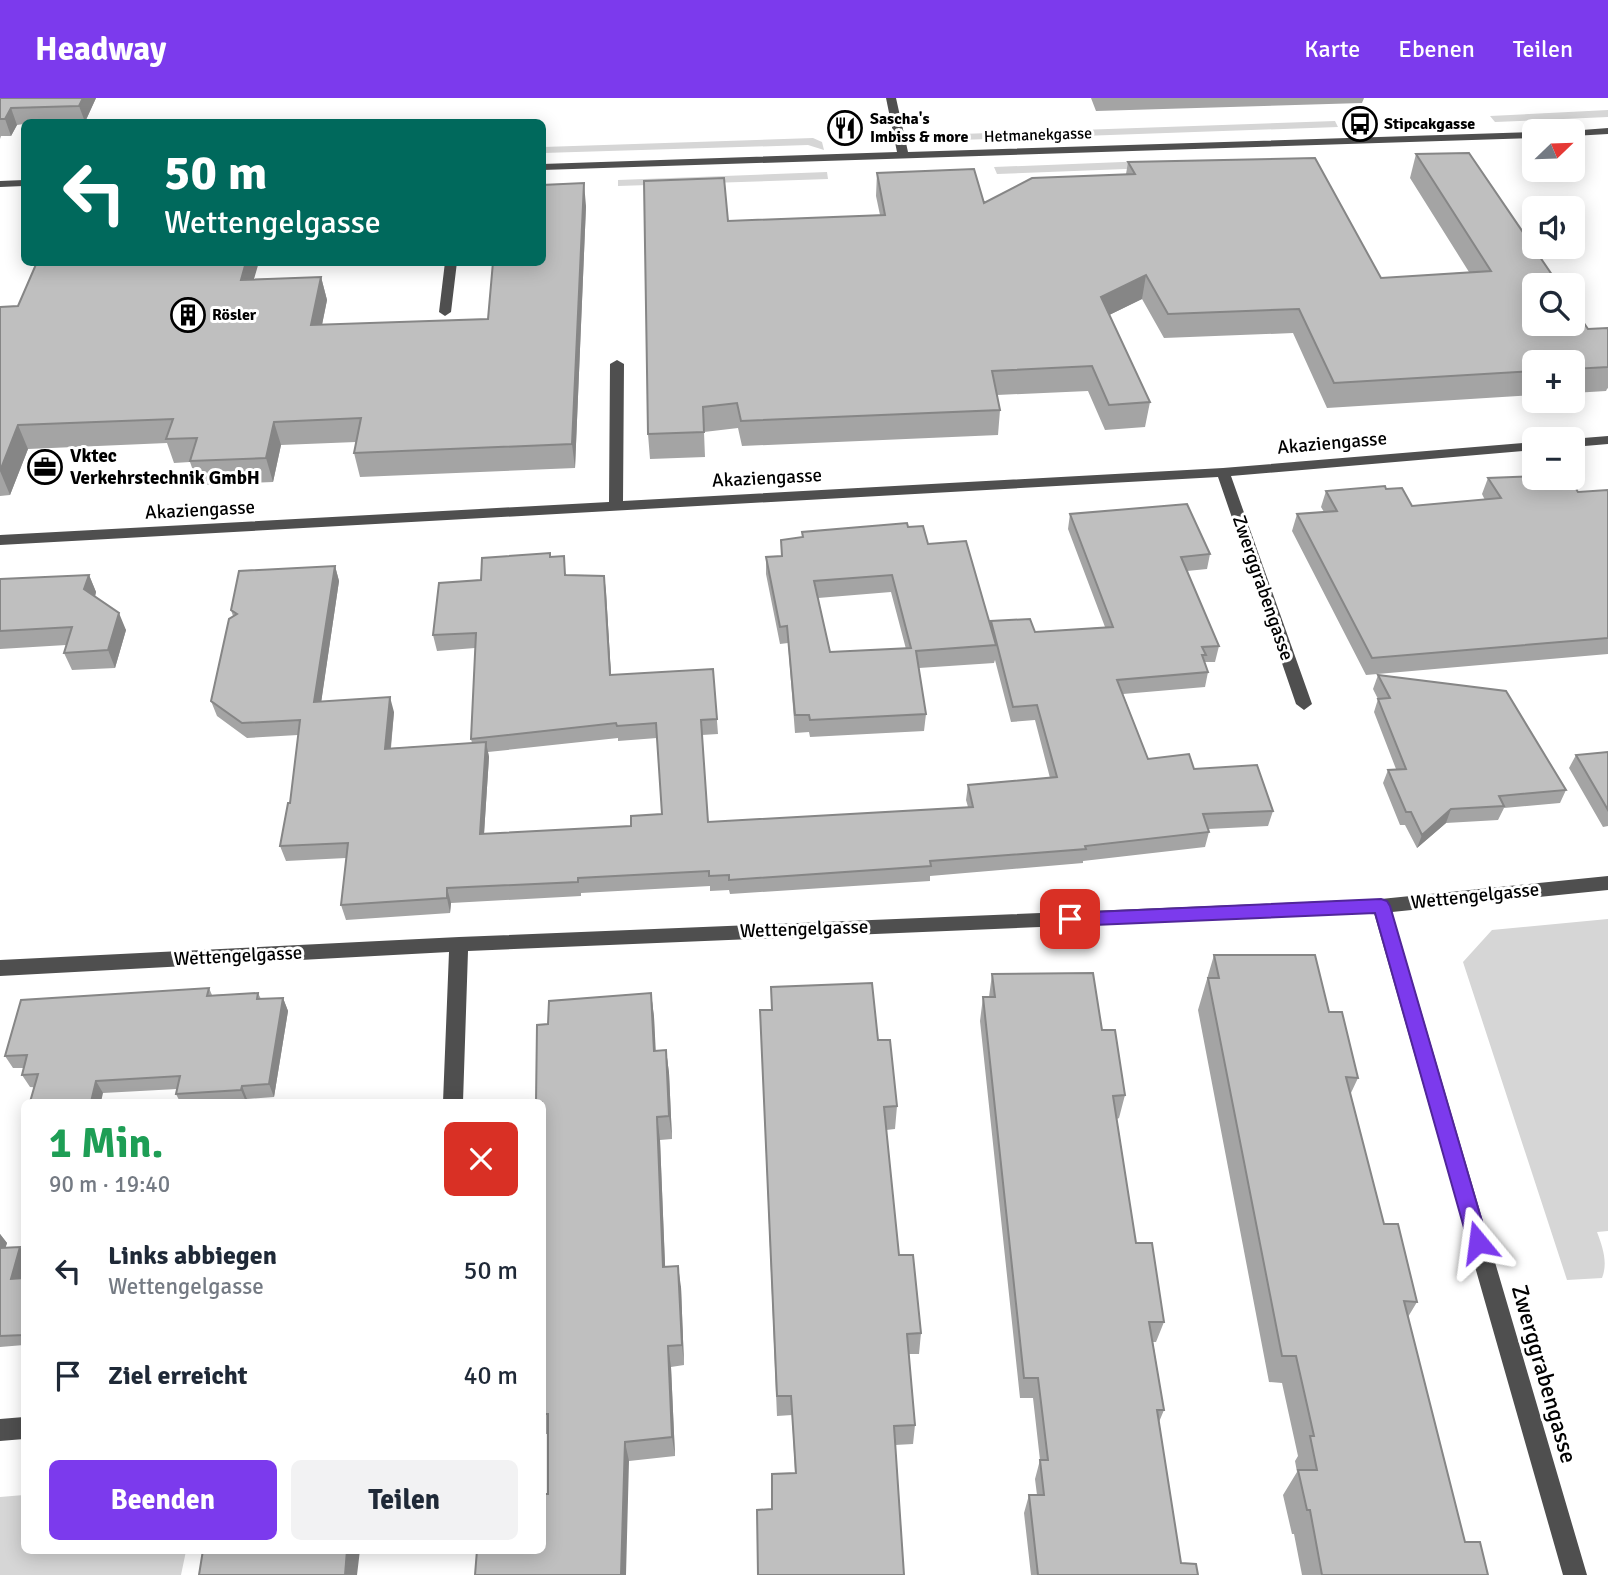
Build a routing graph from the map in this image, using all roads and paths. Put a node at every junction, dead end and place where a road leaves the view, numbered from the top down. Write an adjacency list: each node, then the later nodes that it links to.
1 (891, 98): 5 (street)
2 (1603, 131): 4 (street)
3 (1522, 135): 5 (street, Hetmanekgasse)
4 (1608, 139)
5 (903, 155): 6 (street, Hetmanekgasse)
6 (546, 167)
7 (21, 183): 8 (street)
8 (0, 184)
9 (451, 266): 10 (street)
10 (445, 312)
11 (617, 364): 16 (street)
12 (1608, 440): 13 (street)
13 (1585, 442)
14 (1522, 447): 15 (street, Akaziengasse)
15 (1223, 472): 16 (street, Akaziengasse); 18 (street, Zwerggrabengasse)
16 (616, 506): 17 (street, Akaziengasse)
17 (0, 540)
18 (1304, 704)
19 (1608, 883): 20 (street, Wettengelgasse)
20 (1381, 906): 21 (street, Wettengelgasse); 26 (street, Zwerggrabengasse)
21 (459, 944): 22 (street, Wettengelgasse); 23 (street)
22 (0, 968)
23 (453, 1099)
24 (21, 1428): 25 (street)
25 (0, 1430)
26 (1575, 1575)

